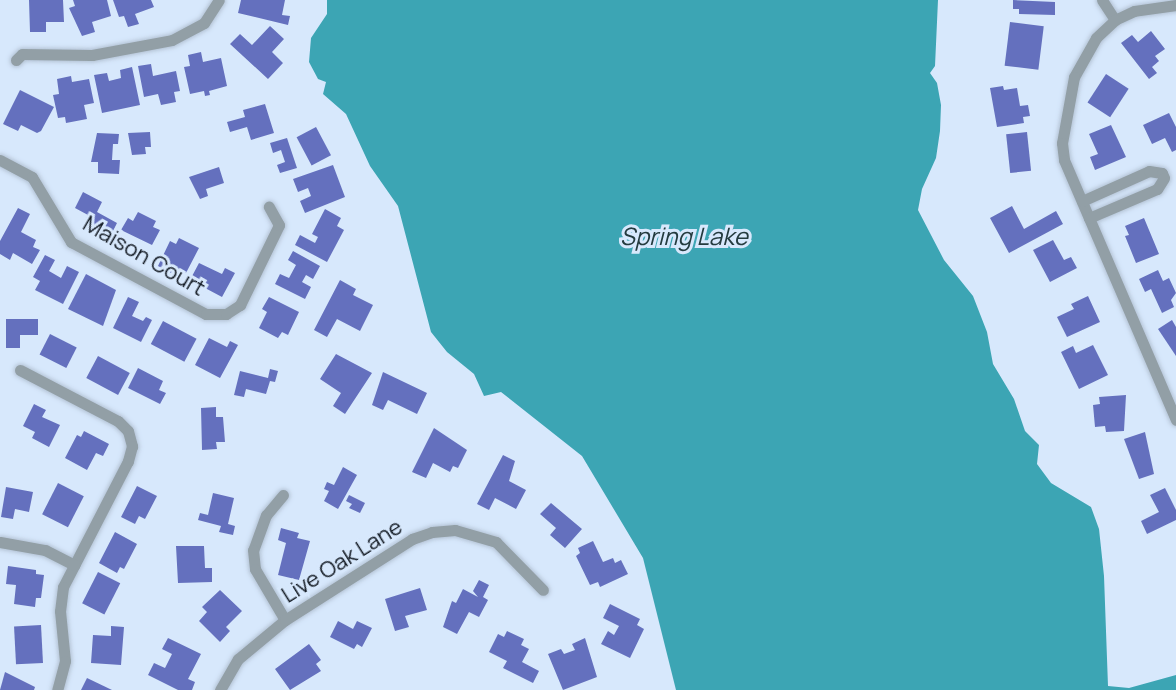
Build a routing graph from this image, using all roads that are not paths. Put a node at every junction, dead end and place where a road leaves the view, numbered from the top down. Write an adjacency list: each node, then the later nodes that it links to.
1 (219, 0): 5 (street)
2 (1102, 0): 4 (street)
3 (1176, 5): 4 (street)
4 (1115, 20): 7 (street)
5 (16, 60)
6 (0, 160): 8 (street, Maison Court)
7 (1082, 201): 9 (street); 9 (street)
8 (269, 207)
9 (1089, 218): 11 (street)
10 (20, 370): 15 (street)
11 (1171, 396): 12 (street)
12 (1176, 420)
13 (283, 495): 17 (street)
14 (0, 542): 15 (street)
15 (74, 565): 18 (street)
16 (543, 590): 17 (street, Live Oak Lane)
17 (285, 620): 19 (street, Live Oak Lane)
18 (57, 690)
19 (220, 690)

